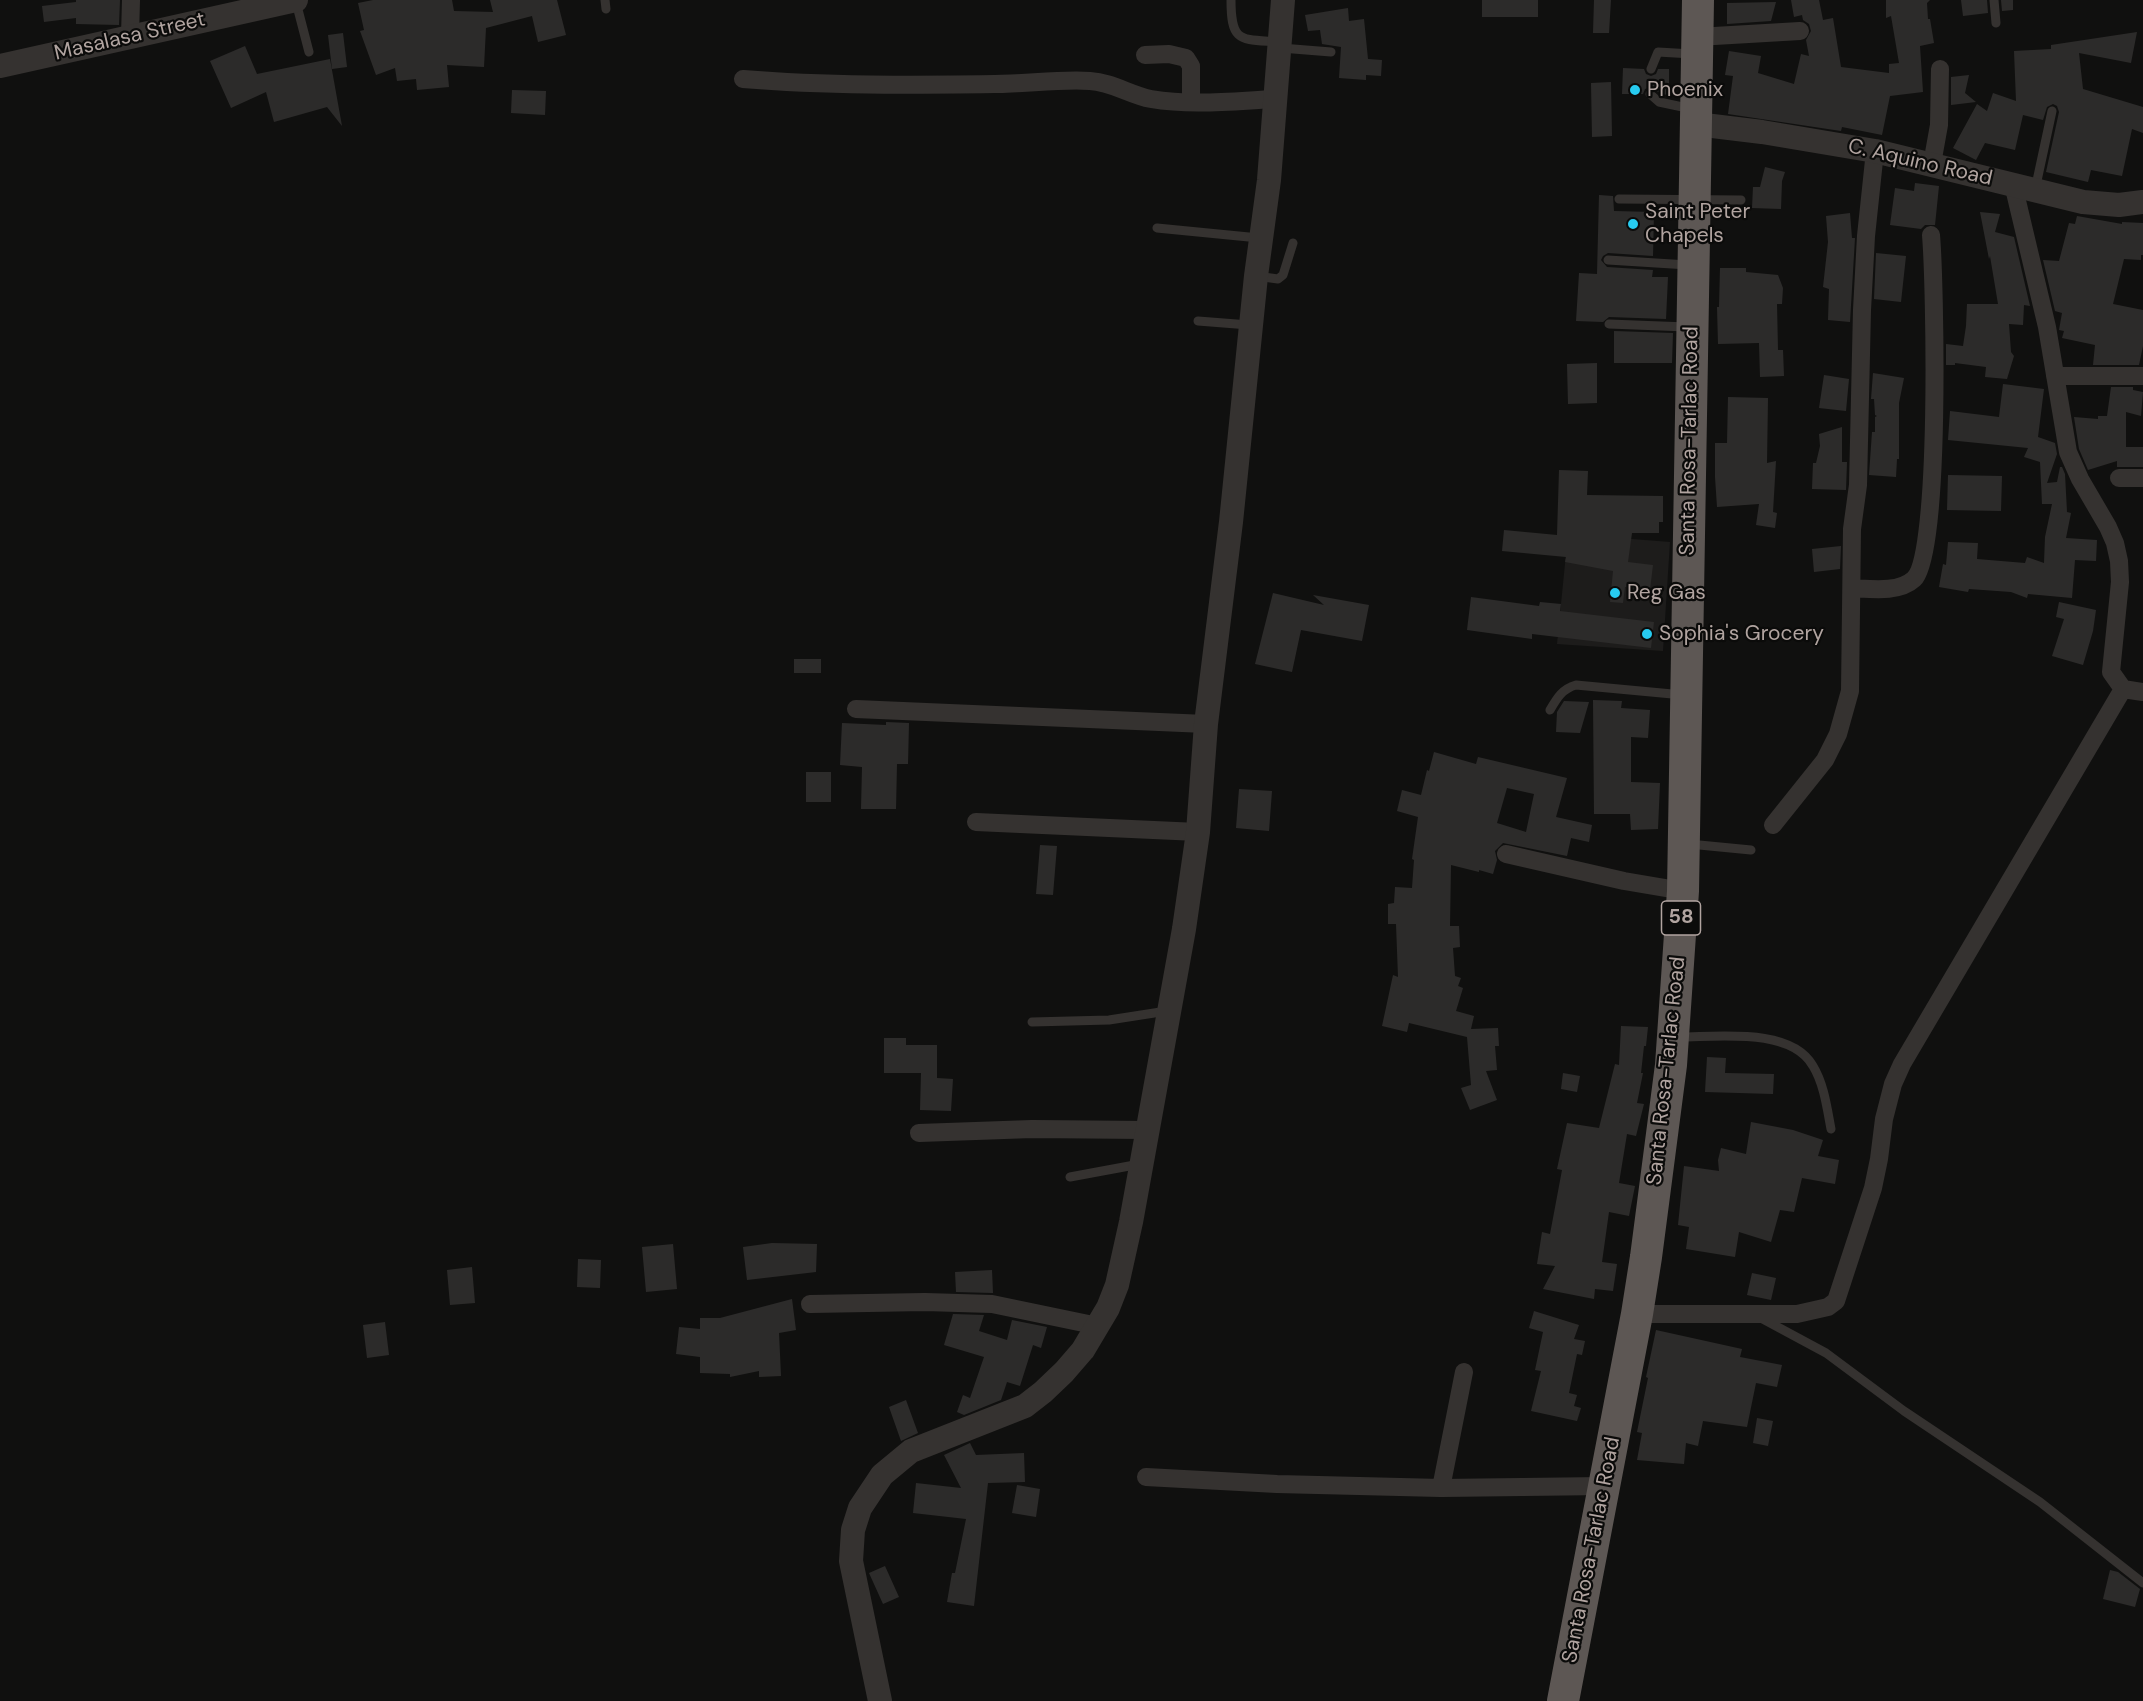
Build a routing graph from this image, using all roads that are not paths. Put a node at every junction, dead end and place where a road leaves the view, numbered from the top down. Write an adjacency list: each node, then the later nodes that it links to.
1 (131, 0): 9 (street)
2 (296, 0): 9 (street, Masalasa Street); 12 (lane)
3 (1231, 0): 10 (lane)
4 (1283, 0): 10 (street)
5 (1698, 0): 11 (highway, Santa Rosa-Tarlac Road / 58)
6 (1994, 0): 7 (lane)
7 (1996, 23)
8 (1800, 31): 11 (street)
9 (130, 36): 15 (street, Masalasa Street)
10 (1279, 45): 13 (lane); 20 (street)
11 (1697, 46): 16 (lane); 23 (highway, Santa Rosa-Tarlac Road / 58)
12 (309, 52)
13 (1331, 52)
14 (1145, 55): 21 (street)
15 (0, 66)
16 (1651, 69)
17 (1940, 69): 25 (street)
18 (743, 79): 21 (street)
19 (1650, 94): 23 (lane)
20 (1275, 99): 21 (street); 33 (street)
21 (1191, 101)
22 (2052, 111): 26 (lane)
23 (1696, 117): 24 (street, C. Aquino Road); 28 (highway, Santa Rosa-Tarlac Road / 58)
24 (1875, 151): 25 (street, C. Aquino Road); 46 (street)
25 (1932, 164): 26 (street, C. Aquino Road)
26 (2024, 187): 30 (street, C. Aquino Road); 42 (street)
27 (1619, 199): 28 (lane)
28 (1695, 199): 29 (lane); 36 (highway, Santa Rosa-Tarlac Road / 58)
29 (1741, 200)
30 (2143, 202)
31 (1157, 228): 33 (lane)
32 (1931, 235): 46 (street)
33 (1261, 238): 37 (street)
34 (1293, 243): 37 (lane)
35 (1608, 260): 36 (lane)
36 (1694, 265): 41 (highway, Santa Rosa-Tarlac Road / 58)
37 (1256, 276): 40 (street)
38 (1198, 321): 40 (lane)
39 (1609, 324): 41 (lane)
40 (1252, 325): 52 (street)
41 (1692, 327): 49 (highway, Santa Rosa-Tarlac Road / 58)
42 (2055, 376): 43 (street); 47 (street)
43 (2143, 376)
44 (2119, 478): 45 (street)
45 (2143, 478)
46 (1852, 588): 54 (street)
47 (2123, 689): 48 (street); 70 (street)
48 (2143, 692)
49 (1686, 695): 51 (lane); 56 (highway, Santa Rosa-Tarlac Road / 58)
50 (856, 709): 52 (street)
51 (1551, 710)
52 (1206, 724): 55 (street)
53 (976, 822): 55 (street)
54 (1773, 825)
55 (1197, 832): 60 (street)
56 (1683, 843): 57 (lane); 59 (highway, Santa Rosa-Tarlac Road / 58)
57 (1751, 850)
58 (1506, 854): 59 (street)
59 (1683, 891): 62 (highway, Santa Rosa-Tarlac Road / 58)
60 (1169, 1011): 61 (lane); 64 (street)
61 (1032, 1022)
62 (1673, 1037): 63 (lane); 69 (highway, Santa Rosa-Tarlac Road / 58)
63 (1831, 1128)
64 (1146, 1130): 65 (street); 66 (street)
65 (919, 1132)
66 (1140, 1164): 67 (lane); 71 (street)
67 (1070, 1177)
68 (810, 1304): 71 (street)
69 (1637, 1314): 70 (street); 74 (highway, Santa Rosa-Tarlac Road / 58)
70 (1754, 1314): 76 (lane)
71 (1098, 1326): 77 (street)
72 (1464, 1372): 75 (street)
73 (1146, 1477): 75 (street)
74 (1604, 1486): 75 (street); 78 (highway, Santa Rosa-Tarlac Road / 58)
75 (1441, 1488)
76 (2143, 1583)
77 (880, 1701)
78 (1563, 1701)

